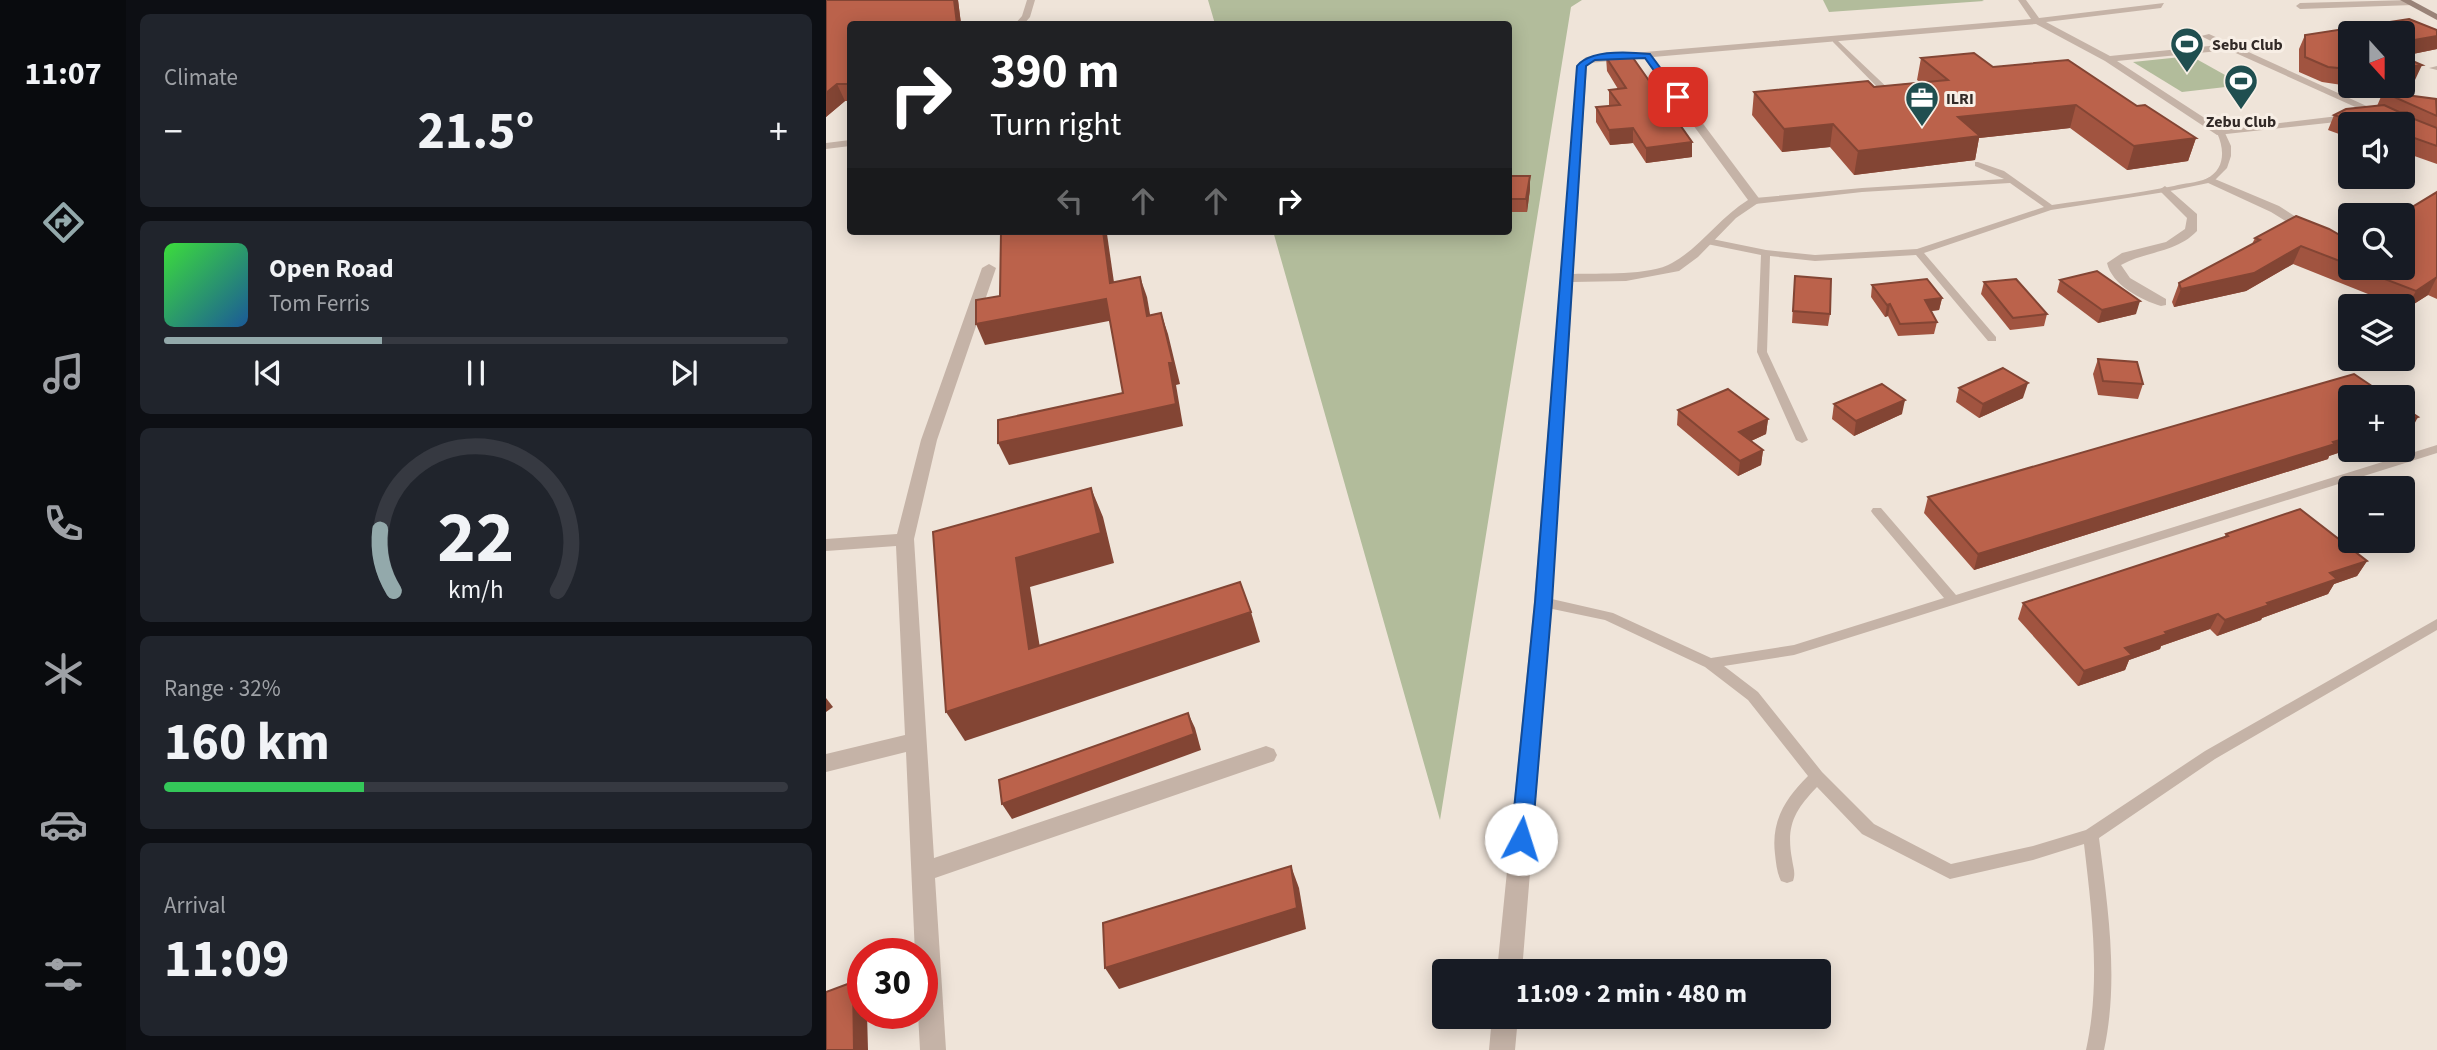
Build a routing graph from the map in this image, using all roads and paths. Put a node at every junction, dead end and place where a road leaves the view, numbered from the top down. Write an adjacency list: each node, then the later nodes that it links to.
1 (1031, 0): 8 (street)
2 (2022, 0): 9 (street)
3 (2411, 1): 5 (street); 6 (main road); 7 (main road)
4 (2161, 5): 9 (street)
5 (2300, 6)
6 (2437, 10)
7 (2437, 17)
8 (1022, 21)
9 (2037, 21): 11 (street); 14 (street)
10 (2206, 36): 12 (street)
11 (1835, 41): 13 (street); 15 (lane)
12 (2231, 47): 14 (street); 16 (street)
13 (1647, 55): 25 (street); 32 (street)
14 (2108, 59): 18 (street)
15 (1891, 96)
16 (2375, 112)
17 (2338, 119): 18 (street)
18 (2221, 133): 22 (lane)
19 (847, 143): 20 (street)
20 (826, 146)
21 (1978, 164): 23 (lane)
22 (2210, 180): 24 (lane); 28 (street)
23 (2011, 181): 25 (lane); 26 (lane)
24 (2165, 190): 26 (lane); 33 (street)
25 (1755, 201): 27 (street)
26 (2049, 208): 29 (lane)
27 (1707, 241): 30 (lane); 32 (street)
28 (2338, 249)
29 (1918, 252): 30 (lane); 34 (lane)
30 (1766, 253): 35 (lane)
31 (989, 268): 38 (street)
32 (1567, 278): 41 (street)
33 (2161, 302)
34 (1992, 339)
35 (1802, 440)
36 (2437, 449): 40 (lane)
37 (1877, 511): 40 (lane)
38 (905, 539): 39 (street); 44 (street)
39 (829, 545)
40 (1953, 600): 43 (lane)
41 (1543, 602): 43 (lane); 51 (street)
42 (2437, 624): 48 (lane)
43 (1710, 663): 47 (lane)
44 (915, 741): 46 (street); 49 (street)
45 (1266, 755): 49 (street)
46 (826, 763)
47 (1817, 778): 48 (lane); 50 (lane)
48 (2091, 835): 55 (lane)
49 (923, 872): 53 (street)
50 (1787, 876)
51 (1510, 959)
52 (1504, 1029): 54 (street)
53 (933, 1050)
54 (1502, 1050)
55 (2095, 1050)

